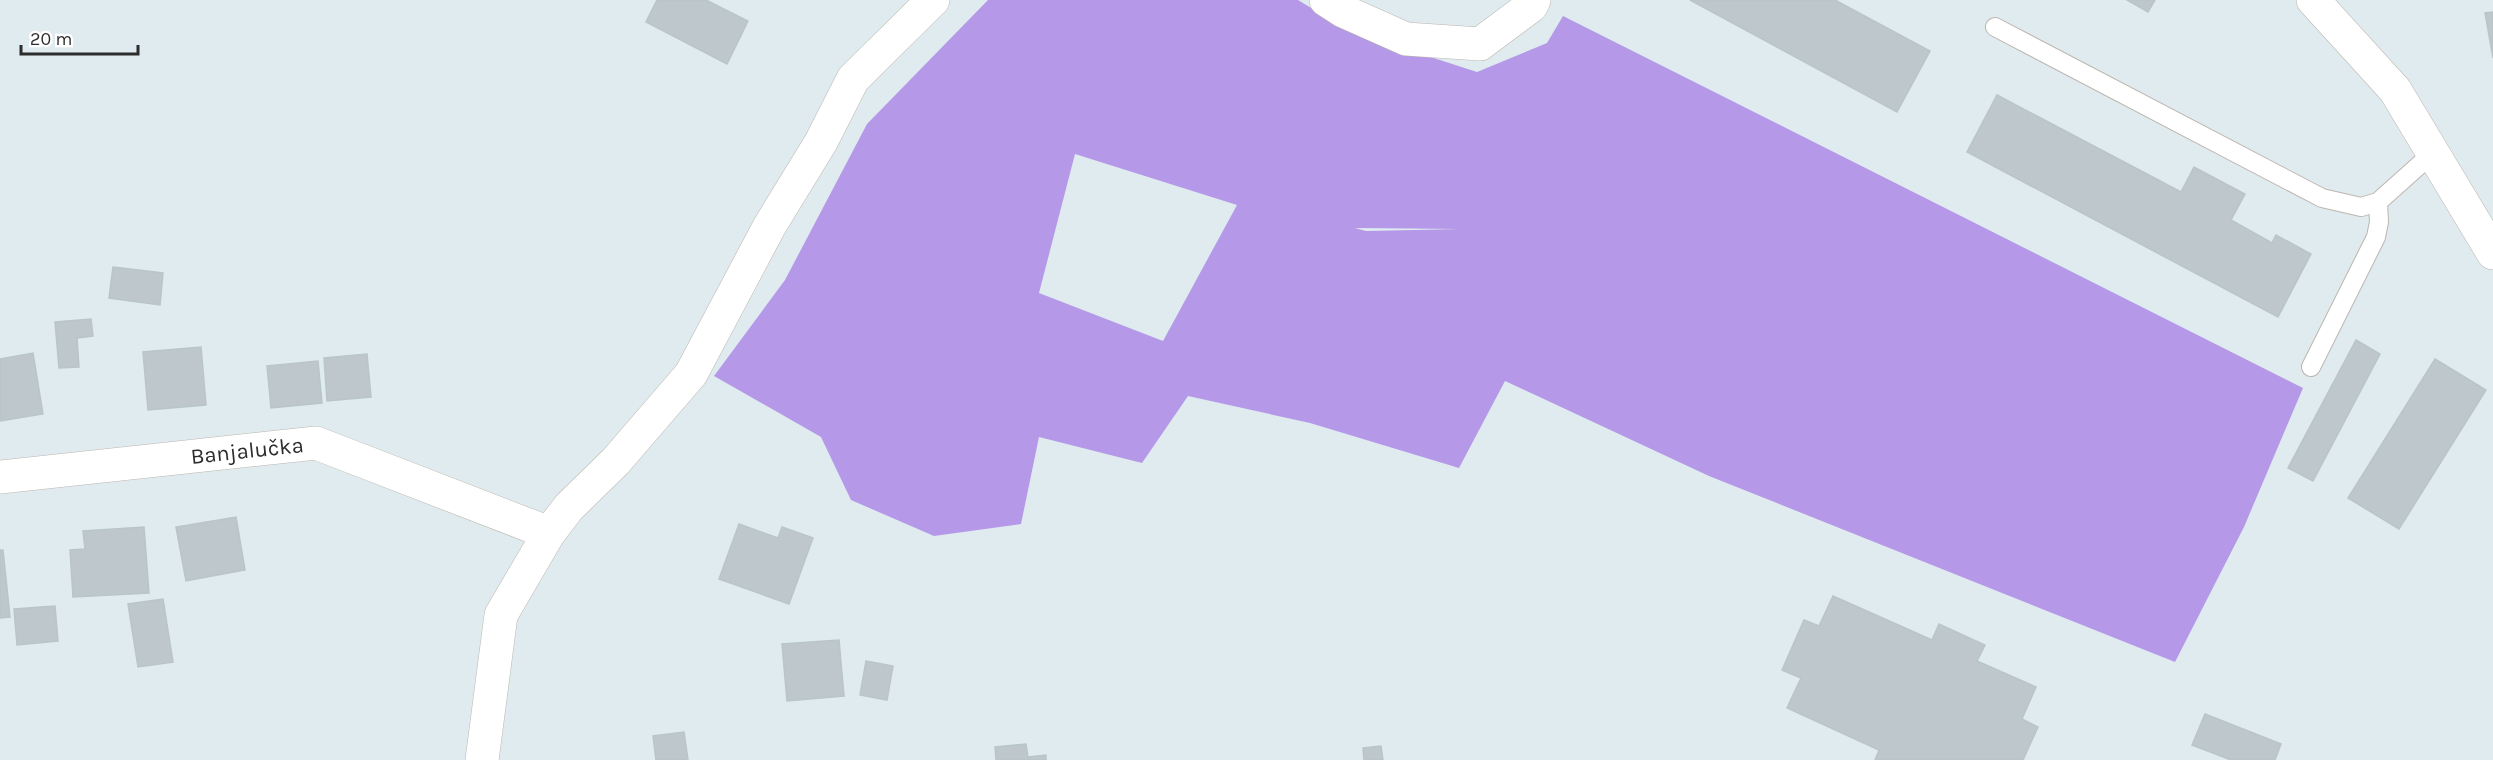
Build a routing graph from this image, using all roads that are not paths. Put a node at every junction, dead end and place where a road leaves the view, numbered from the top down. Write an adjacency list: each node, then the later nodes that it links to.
1 (933, 0): 11 (street)
2 (1326, 0): 3 (street)
3 (1534, 0)
4 (2320, 0): 6 (street)
5 (1995, 27): 7 (lane)
6 (2434, 152): 7 (lane); 8 (street)
7 (2378, 202): 9 (lane)
8 (2493, 253)
9 (2311, 367)
10 (0, 477): 11 (street, Banjalučka)
11 (549, 533): 12 (street)
12 (482, 760)

